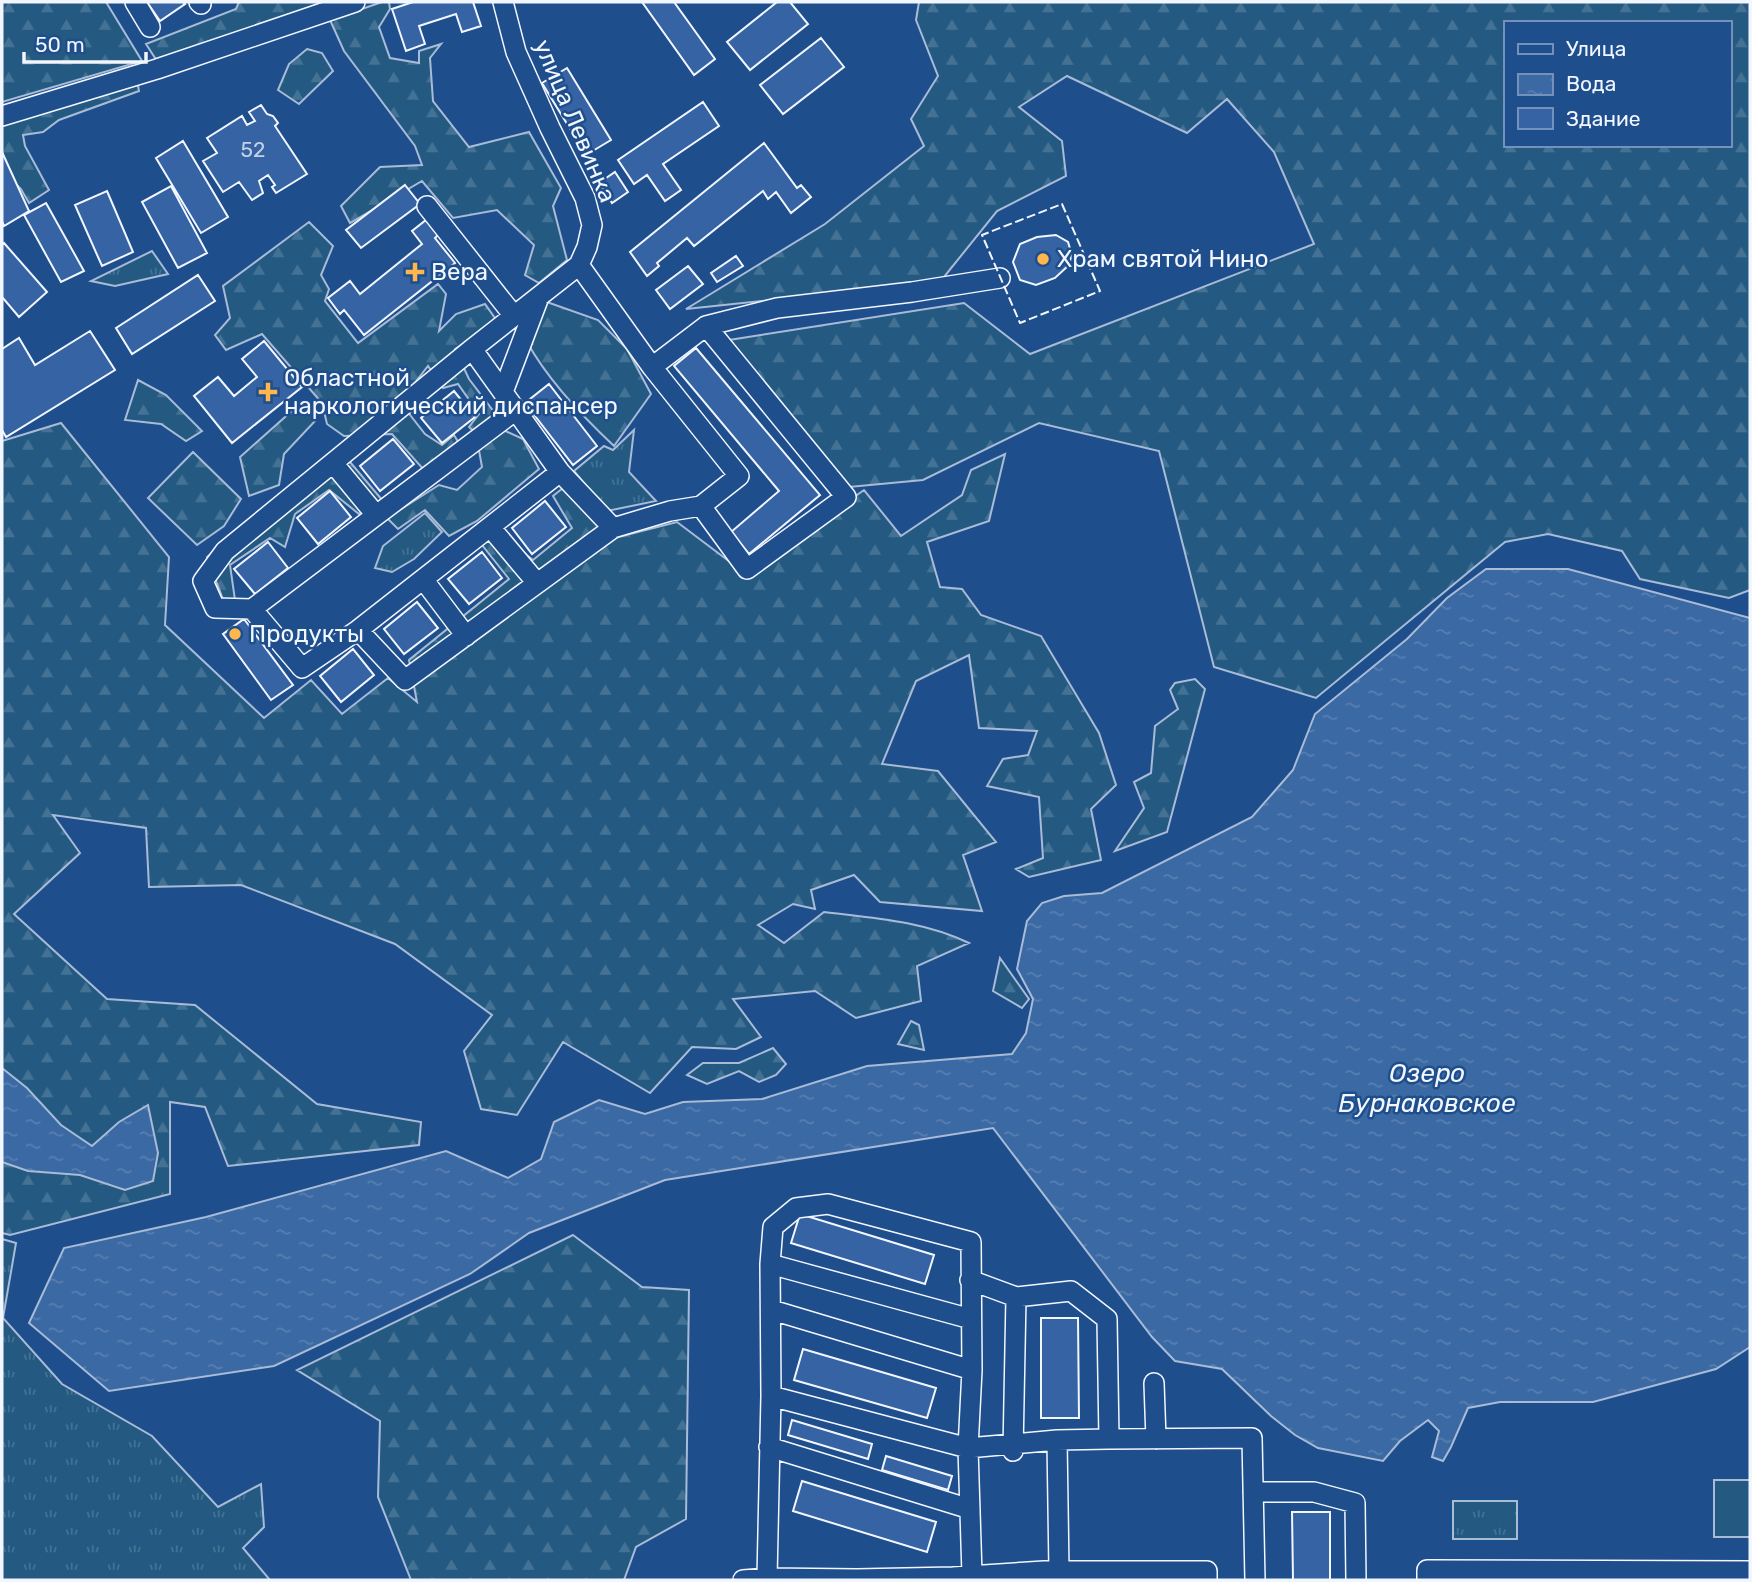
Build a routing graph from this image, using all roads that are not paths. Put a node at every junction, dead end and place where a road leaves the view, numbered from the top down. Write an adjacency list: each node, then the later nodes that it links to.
1 (135, 2): 4 (street)
2 (355, 2): 5 (street)
3 (503, 2): 7 (street, улица Левинка)
4 (150, 27)
5 (2, 116)
6 (427, 206): 10 (street)
7 (579, 265): 9 (street); 13 (street)
8 (1000, 278): 11 (street)
9 (540, 296): 10 (street); 14 (street)
10 (514, 316): 12 (street)
11 (706, 326): 13 (street); 18 (street)
12 (472, 349): 14 (street); 16 (street)
13 (652, 368): 18 (street)
14 (503, 392): 15 (street)
15 (516, 410): 17 (street); 19 (street)
16 (332, 463): 19 (street); 24 (street)
17 (561, 471): 20 (street); 21 (street)
18 (701, 506): 21 (street)
19 (376, 515): 24 (street)
20 (490, 527): 22 (street); 23 (street)
21 (613, 528): 23 (street)
22 (423, 579): 25 (street); 26 (street)
23 (537, 583): 26 (street)
24 (252, 609): 25 (street)
25 (358, 630): 26 (street)
26 (466, 636)
27 (770, 1264): 28 (street); 30 (street); 31 (street)
28 (970, 1280): 29 (street); 31 (street)
29 (1016, 1297): 35 (street); 39 (street)
30 (772, 1310): 32 (street); 34 (street)
31 (971, 1319): 32 (street)
32 (972, 1370): 40 (street)
33 (1154, 1383): 36 (street)
34 (771, 1396): 38 (street); 40 (street)
35 (1109, 1439): 36 (street); 37 (street)
36 (1156, 1439): 41 (street)
37 (1058, 1440): 39 (street); 44 (street)
38 (769, 1447): 42 (street); 52 (street)
39 (1013, 1447): 40 (street)
40 (968, 1448): 42 (street)
41 (1253, 1492): 55 (street); 56 (street)
42 (970, 1509): 51 (street)
43 (1750, 1571): 48 (street)
44 (1049, 1574): 49 (street); 51 (street)
45 (1427, 1575): 46 (street)
46 (1514, 1575): 47 (street)
47 (1591, 1575): 48 (street)
48 (1679, 1575)
49 (1116, 1576): 50 (street)
50 (1207, 1576)
51 (959, 1577): 54 (street)
52 (768, 1578): 53 (street); 54 (street)
53 (743, 1580)
54 (857, 1580)
55 (1255, 1580)
56 (1356, 1580)

